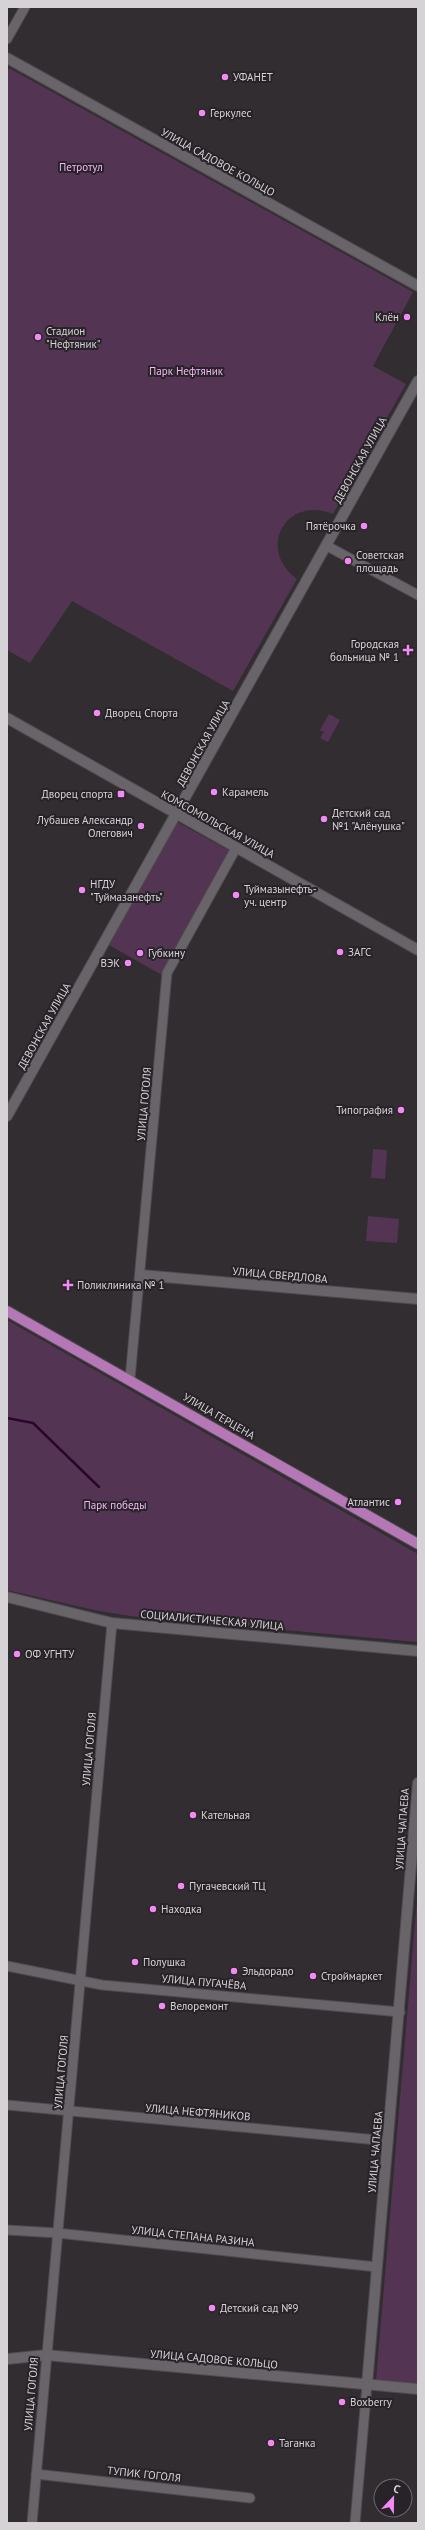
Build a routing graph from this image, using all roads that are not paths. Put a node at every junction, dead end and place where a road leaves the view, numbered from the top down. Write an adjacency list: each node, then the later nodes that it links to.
1 (25, 7): 2 (street)
2 (7, 39)
3 (7, 58): 4 (main road, УЛИЦА САДОВОЕ КОЛЬЦО)
4 (418, 286)
5 (418, 381): 6 (main road, ДЕВОНСКАЯ УЛИЦА)
6 (327, 546): 7 (street); 9 (main road, ДЕВОНСКАЯ УЛИЦА)
7 (418, 595)
8 (7, 718): 9 (main road, КОМСОМОЛЬСКАЯ УЛИЦА)
9 (176, 814): 10 (main road, КОМСОМОЛЬСКАЯ УЛИЦА); 12 (main road, ДЕВОНСКАЯ УЛИЦА)
10 (236, 848): 11 (main road, КОМСОМОЛЬСКАЯ УЛИЦА); 13 (street, УЛИЦА ГОГОЛЯ)
11 (418, 950)
12 (7, 1116)
13 (141, 1275): 14 (main road, УЛИЦА СВЕРДЛОВА); 16 (street, УЛИЦА ГОГОЛЯ)
14 (418, 1299)
15 (7, 1311): 16 (main road, УЛИЦА ГЕРЦЕНА)
16 (130, 1379): 17 (main road, УЛИЦА ГЕРЦЕНА)
17 (418, 1544)
18 (7, 1597): 19 (main road, СОЦИАЛИСТИЧЕСКАЯ УЛИЦА)
19 (112, 1623): 20 (main road, СОЦИАЛИСТИЧЕСКАЯ УЛИЦА); 23 (street, УЛИЦА ГОГОЛЯ)
20 (418, 1651)
21 (418, 1783): 24 (main road, УЛИЦА ЧАПАЕВА)
22 (7, 1966): 23 (street, УЛИЦА ПУГАЧЁВА)
23 (81, 1980): 24 (street, УЛИЦА ПУГАЧЁВА); 26 (street, УЛИЦА ГОГОЛЯ)
24 (400, 2012): 27 (main road, УЛИЦА ЧАПАЕВА)
25 (7, 2105): 26 (street, УЛИЦА НЕФТЯНИКОВ)
26 (69, 2113): 27 (street, УЛИЦА НЕФТЯНИКОВ); 29 (street, УЛИЦА ГОГОЛЯ)
27 (388, 2141): 30 (main road, УЛИЦА ЧАПАЕВА)
28 (7, 2230): 29 (street, УЛИЦА СТЕПАНА РАЗИНА)
29 (57, 2233): 30 (street, УЛИЦА СТЕПАНА РАЗИНА); 31 (street, УЛИЦА ГОГОЛЯ)
30 (377, 2267): 33 (main road, УЛИЦА ЧАПАЕВА)
31 (46, 2355): 32 (main road, УЛИЦА САДОВОЕ КОЛЬЦО); 33 (main road, УЛИЦА САДОВОЕ КОЛЬЦО); 35 (street, УЛИЦА ГОГОЛЯ)
32 (7, 2359)
33 (367, 2385): 34 (main road, УЛИЦА САДОВОЕ КОЛЬЦО); 38 (street, УЛИЦА ЧАПАЕВА)
34 (418, 2389)
35 (36, 2474): 36 (street, ТУПИК ГОГОЛЯ); 37 (street, УЛИЦА ГОГОЛЯ)
36 (250, 2498)
37 (32, 2523)
38 (355, 2523)

